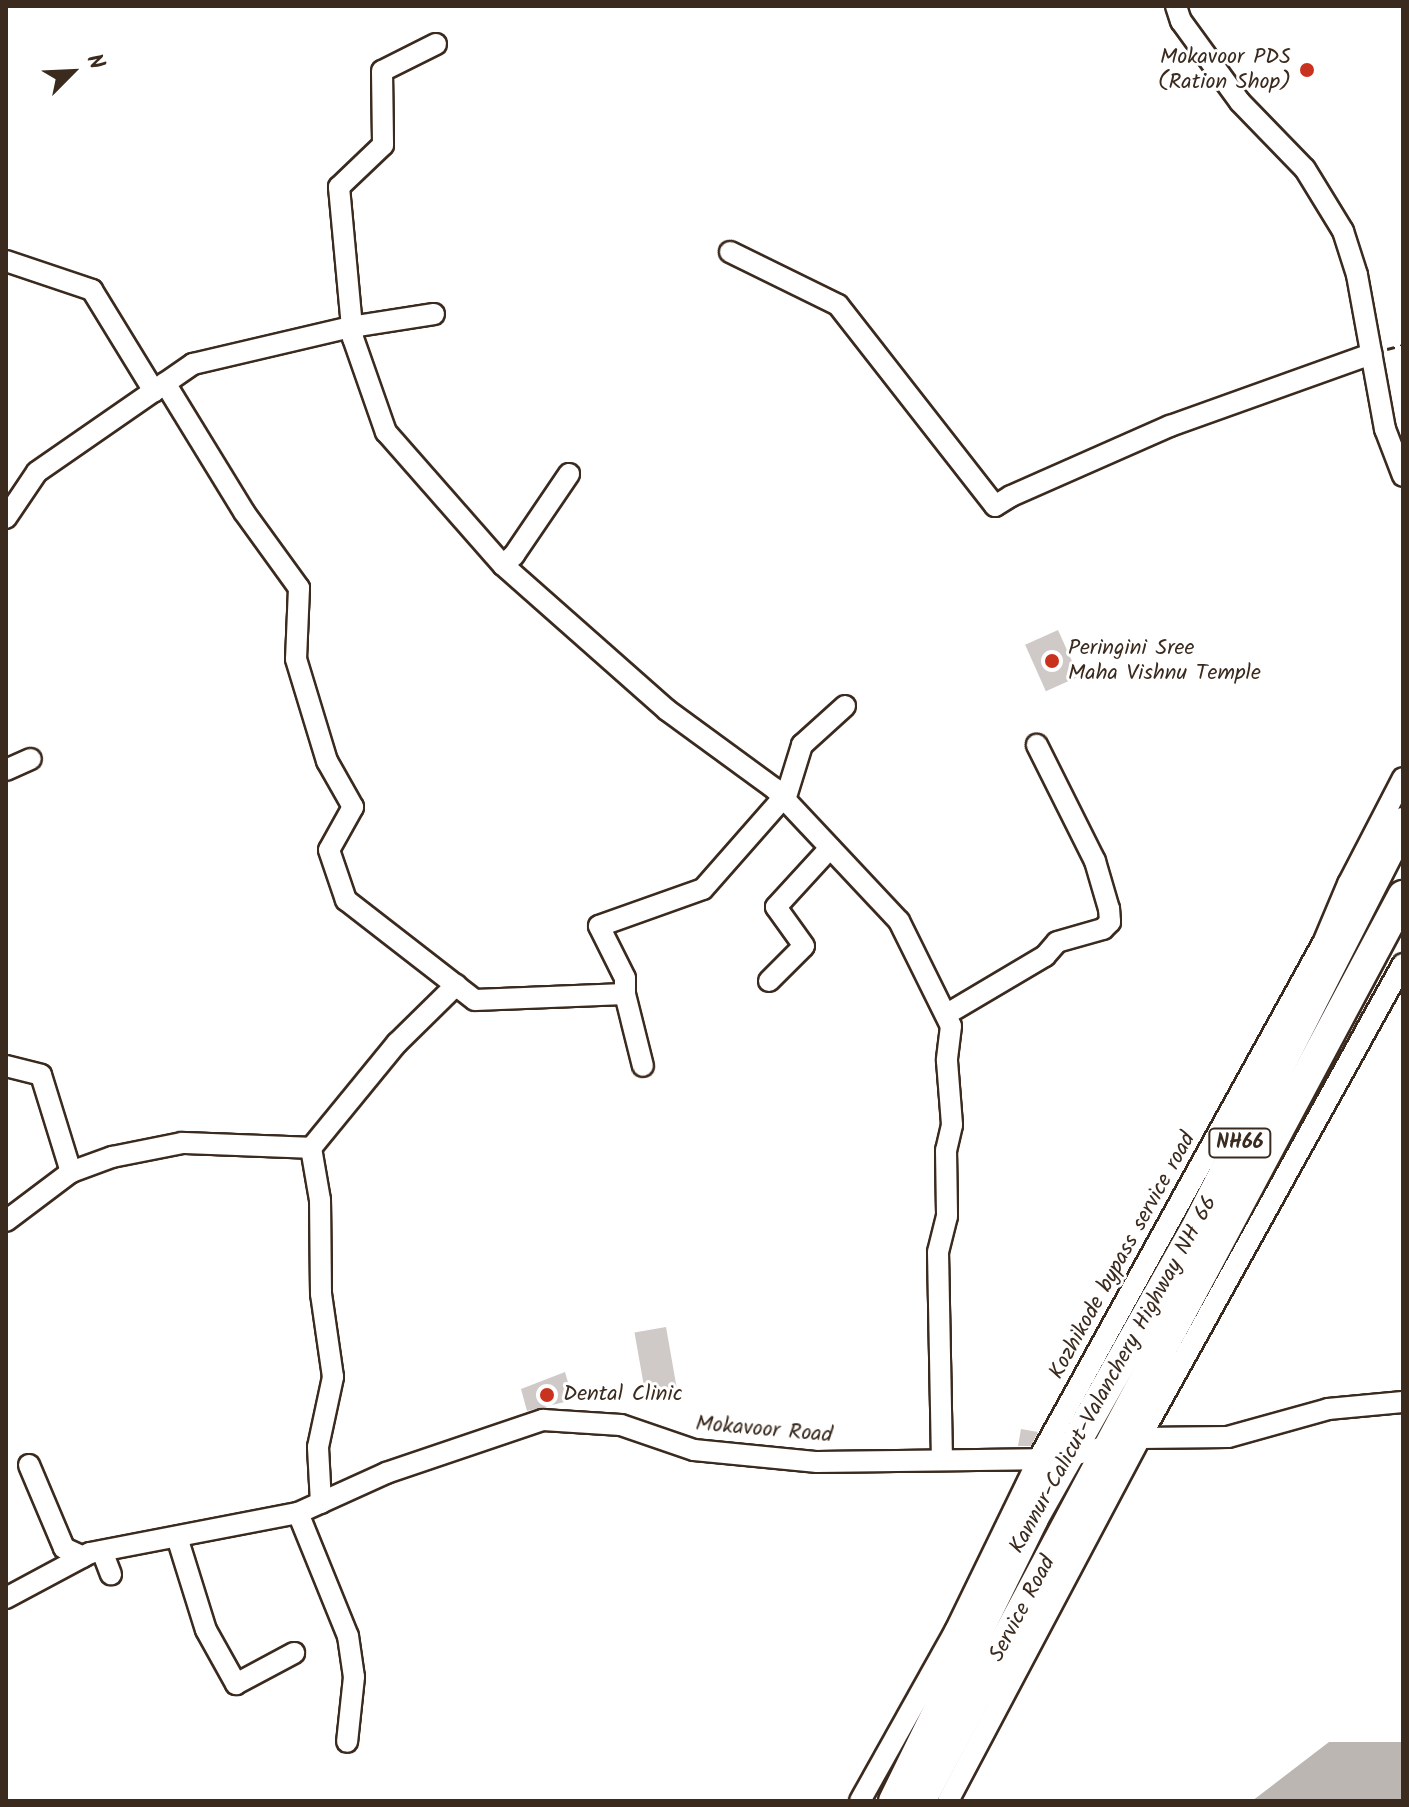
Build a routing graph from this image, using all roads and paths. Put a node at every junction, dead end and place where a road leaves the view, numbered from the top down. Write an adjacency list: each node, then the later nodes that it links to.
1 (1176, 6): 7 (street)
2 (436, 44): 6 (street)
3 (730, 252): 7 (street)
4 (6, 261): 8 (street)
5 (434, 314): 6 (street)
6 (351, 327): 8 (street); 12 (street)
7 (1371, 354): 10 (street)
8 (160, 387): 11 (street); 24 (street)
9 (569, 474): 12 (street)
10 (1403, 476)
11 (6, 518)
12 (503, 565): 18 (street)
13 (845, 706): 18 (street)
14 (1037, 745): 26 (street)
15 (31, 759): 16 (street)
16 (6, 770)
17 (1403, 778): 34 (street, Kozhikode bypass service road)
18 (784, 799): 20 (street); 25 (street)
19 (1403, 823): 34 (highway, Kannur-Calicut-Valanchery Highway NH 66 / NH66)
20 (830, 848): 23 (street); 26 (street)
21 (1403, 896): 33 (highway)
22 (1403, 964): 33 (street, Service Road)
23 (769, 981)
24 (456, 985): 25 (street); 29 (street)
25 (625, 994): 28 (street)
26 (947, 1014): 35 (street)
27 (6, 1066): 30 (street)
28 (643, 1066)
29 (311, 1148): 30 (street); 37 (street)
30 (71, 1172): 31 (street)
31 (6, 1221)
32 (1403, 1402): 33 (street, Mokavoor Road)
33 (1125, 1442): 34 (street, Mokavoor Road); 47 (highway); 48 (street, Service Road)
34 (1053, 1458): 35 (street, Mokavoor Road); 45 (street, Kozhikode bypass service road); 46 (highway, Kannur-Calicut-Valanchery Highway NH 66 / NH66)
35 (942, 1459): 37 (street, Mokavoor Road)
36 (29, 1465): 40 (street)
37 (321, 1503): 38 (street, Mokavoor Road)
38 (298, 1513): 39 (street, Mokavoor Road); 44 (street)
39 (177, 1537): 40 (street, Mokavoor Road); 43 (street)
40 (92, 1554): 41 (street); 42 (street, Mokavoor Road)
41 (111, 1574)
42 (6, 1598)
43 (294, 1653)
44 (347, 1742)
45 (860, 1801)
46 (894, 1801)
47 (920, 1801)
48 (948, 1801)

